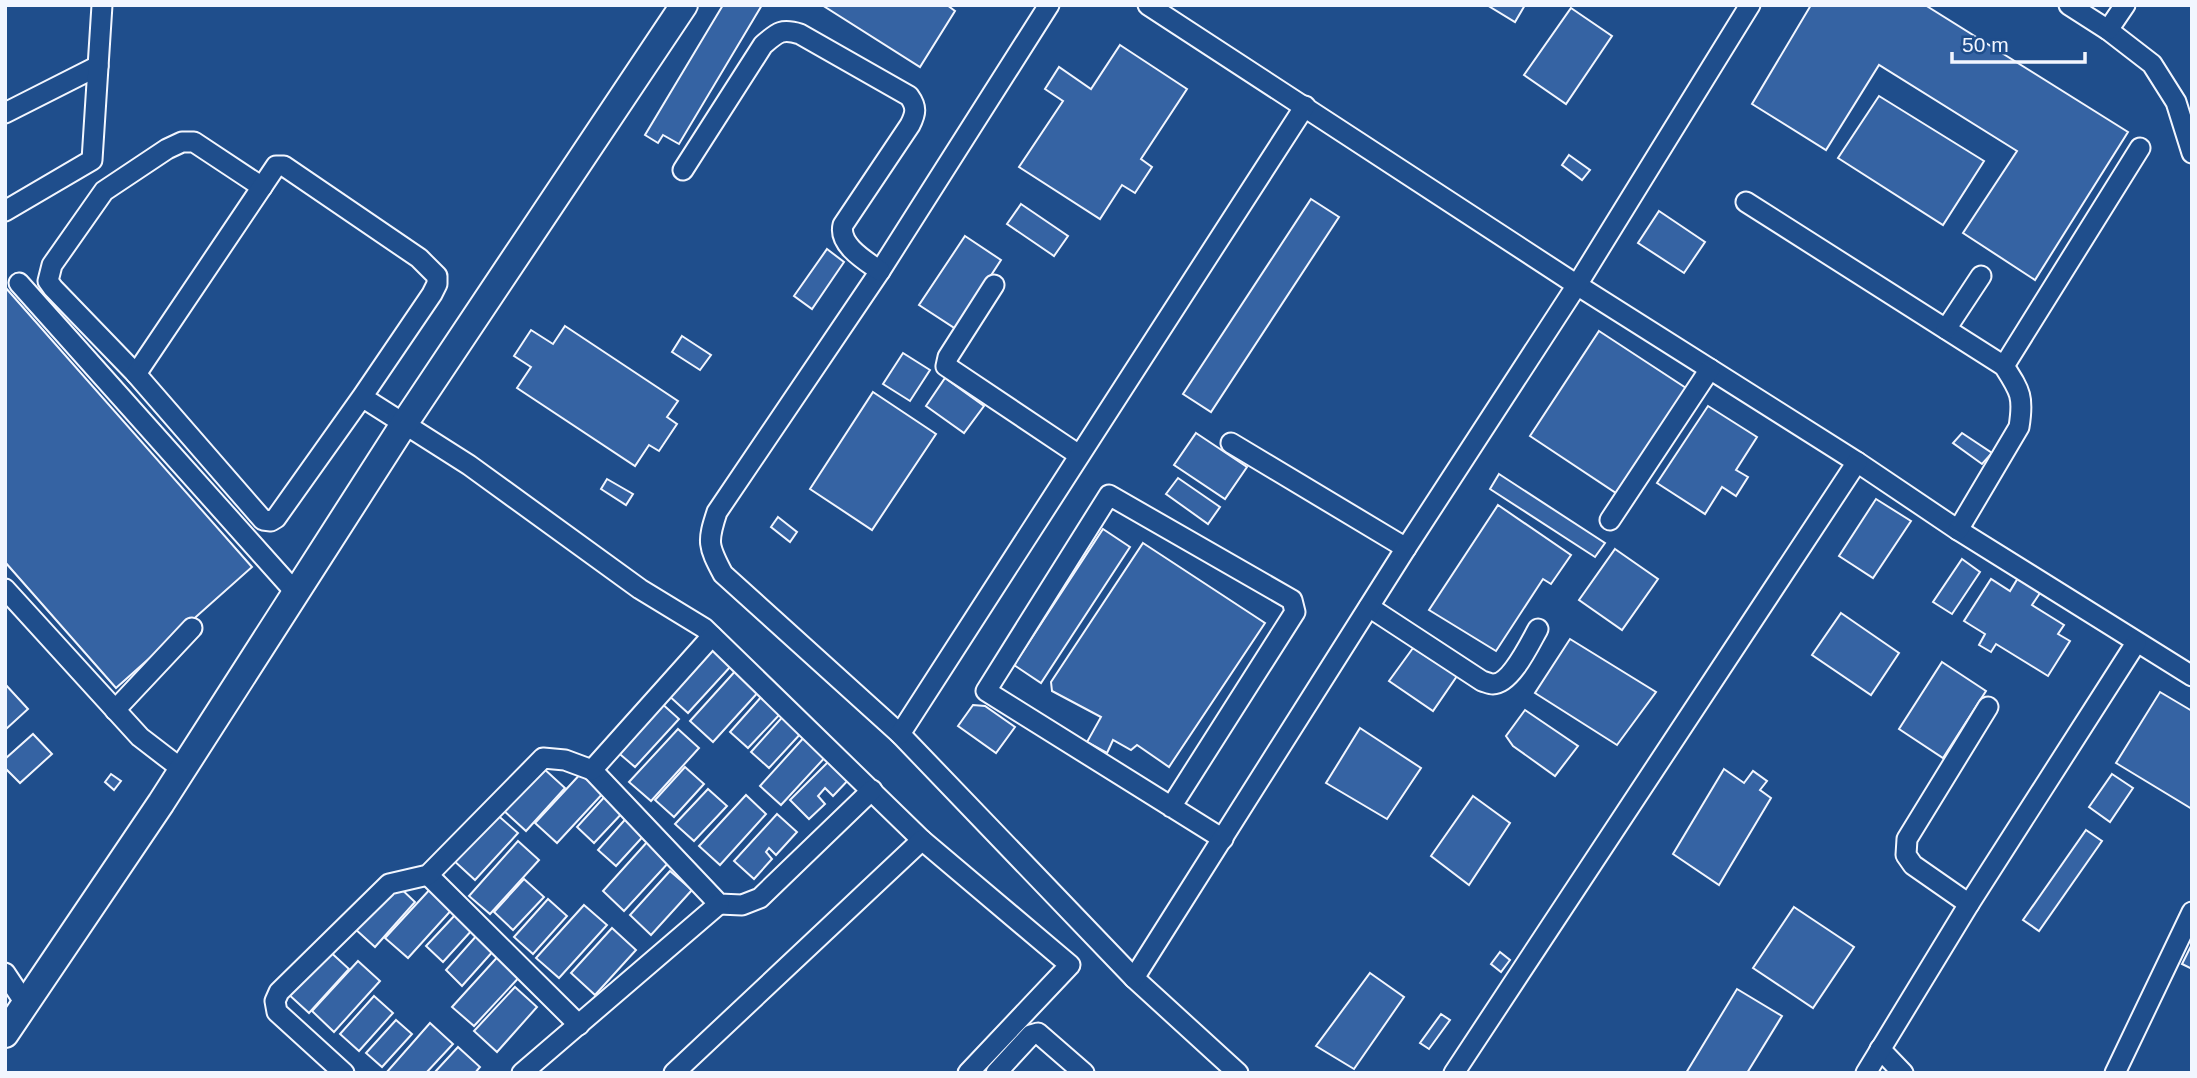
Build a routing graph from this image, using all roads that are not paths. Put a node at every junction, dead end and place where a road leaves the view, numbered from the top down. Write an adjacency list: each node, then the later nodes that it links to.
1 (102, 5): 9 (street)
2 (684, 5): 28 (main road)
3 (1049, 5): 18 (street)
4 (1148, 5): 10 (street)
5 (1750, 5): 22 (street)
6 (2068, 5): 8 (street)
7 (2125, 5): 8 (street)
8 (2108, 30): 13 (street)
9 (98, 66): 11 (street); 17 (street)
10 (1305, 106): 22 (street); 30 (street)
11 (5, 113)
12 (2140, 148): 24 (street)
13 (2192, 153)
14 (683, 170): 18 (street)
15 (262, 187): 26 (street); 26 (street); 27 (street)
16 (1746, 202): 23 (street)
17 (5, 211)
18 (880, 271): 45 (street)
19 (1981, 276): 23 (street)
20 (19, 283): 36 (street)
21 (994, 285): 30 (street)
22 (1577, 285): 25 (street); 34 (street)
23 (1947, 329): 24 (street)
24 (2004, 366): 33 (street)
25 (1710, 369): 31 (street); 32 (street)
26 (136, 374): 27 (street)
27 (362, 397): 28 (street)
28 (404, 424): 36 (main road); 40 (street)
29 (1231, 443): 34 (street)
30 (1079, 455): 45 (street)
31 (1857, 462): 33 (street); 69 (street)
32 (1610, 520)
33 (1958, 530): 41 (street)
34 (1406, 548): 37 (street)
35 (5, 589): 44 (street)
36 (296, 593): 46 (main road)
37 (1369, 607): 39 (street); 51 (street)
38 (192, 628): 44 (street)
39 (1538, 629)
40 (712, 636): 47 (street); 48 (street)
41 (2136, 643): 42 (street); 54 (street)
42 (2192, 676)
43 (1988, 707): 54 (street)
44 (114, 710): 46 (street)
45 (900, 734): 57 (street)
46 (183, 769): 58 (main road)
47 (592, 770): 52 (street); 53 (street)
48 (872, 790): 50 (street); 53 (street)
49 (1171, 807): 49 (street); 51 (street)
50 (922, 839): 64 (street); 65 (street)
51 (1223, 839): 57 (street)
52 (428, 875): 59 (street); 63 (street)
53 (719, 904): 59 (street)
54 (1969, 904): 61 (street)
55 (2192, 912): 72 (street)
56 (5, 973): 58 (street)
57 (1134, 978): 68 (street)
58 (25, 1003): 60 (main road)
59 (579, 1025): 62 (street)
60 (5, 1034)
61 (1880, 1049): 70 (street); 71 (street)
62 (527, 1071)
63 (344, 1073)
64 (674, 1073)
65 (968, 1073)
66 (996, 1073): 67 (street)
67 (1084, 1073)
68 (1238, 1073)
69 (1454, 1073)
70 (1866, 1073)
71 (1903, 1073)
72 (2115, 1073)

